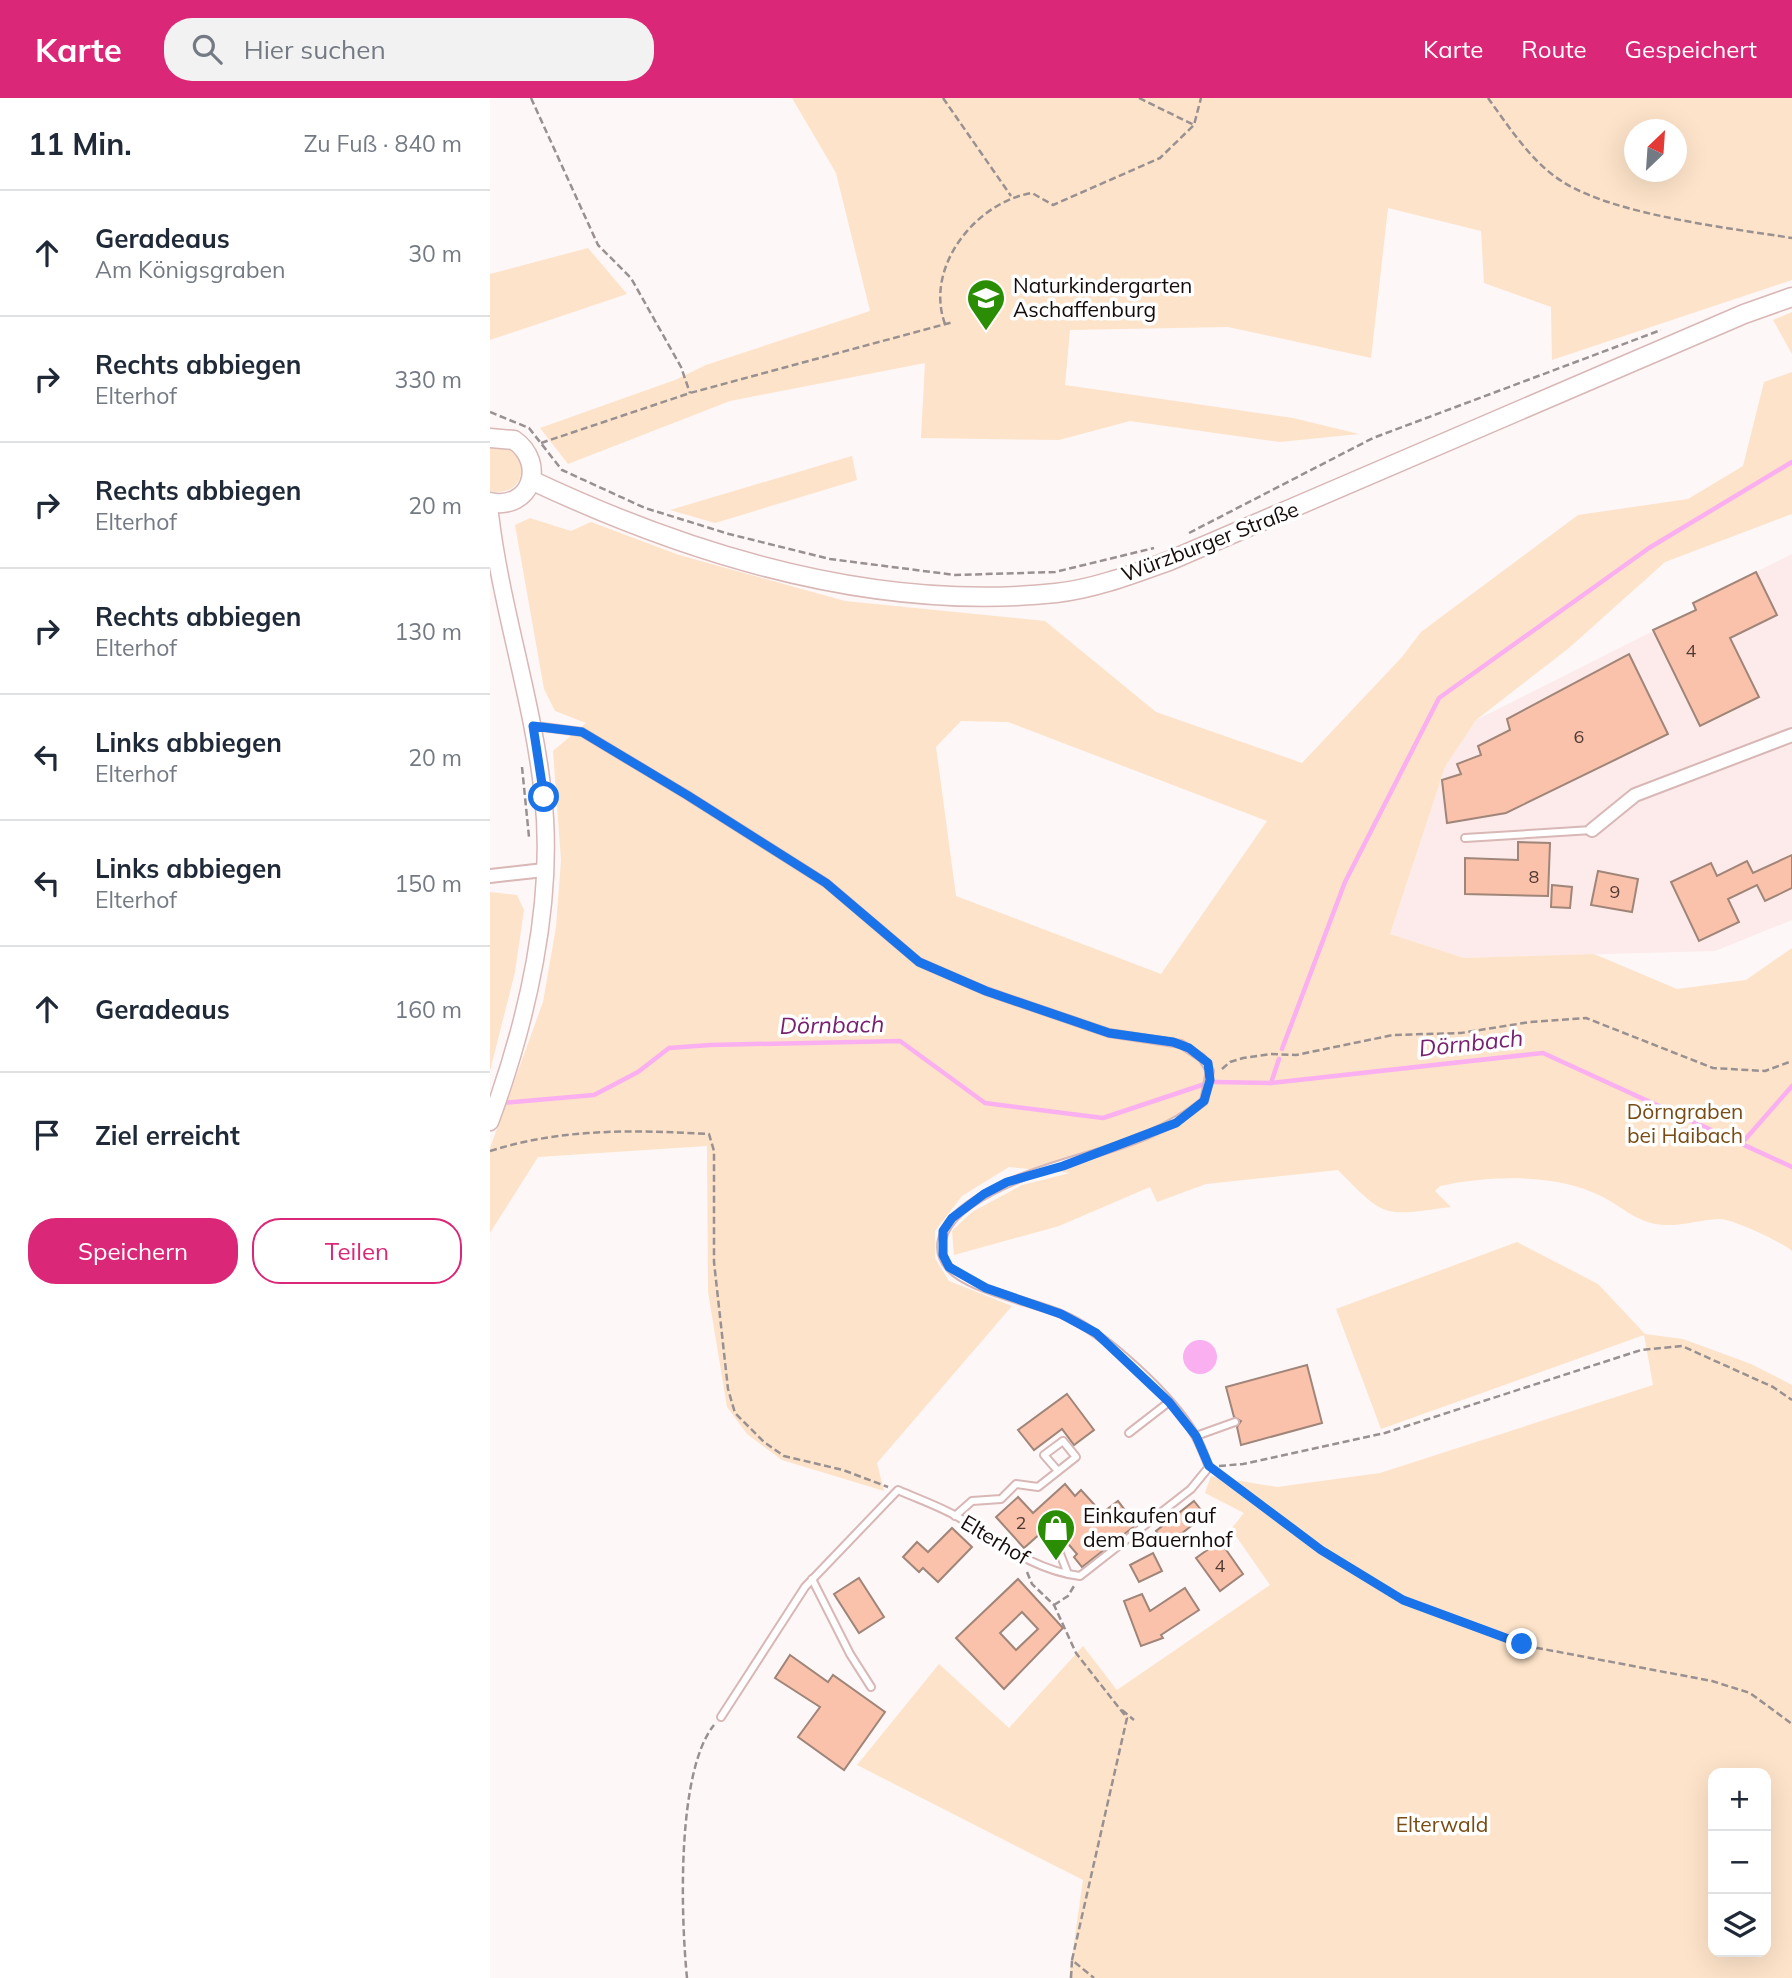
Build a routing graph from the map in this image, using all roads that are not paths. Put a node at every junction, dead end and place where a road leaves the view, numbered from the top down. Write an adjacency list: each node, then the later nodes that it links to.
1 (1792, 297): 3 (main road, Würzburger Straße)
2 (491, 436): 3 (main road)
3 (529, 484): 4 (main road)
4 (495, 506): 5 (street)
5 (533, 726): 9 (street); 12 (lane)
6 (1792, 735): 7 (street)
7 (1592, 830): 8 (lane)
8 (1465, 838)
9 (544, 870): 10 (street); 11 (street)
10 (490, 876)
11 (490, 1122)
12 (1169, 1402): 14 (lane); 15 (lane)
13 (1235, 1422): 15 (lane)
14 (1129, 1433)
15 (1196, 1436): 19 (lane, Elterhof)
16 (1058, 1471): 16 (lane); 17 (lane)
17 (956, 1516): 19 (lane, Elterhof); 20 (lane, Elterhof)
18 (1059, 1551): 19 (lane)
19 (1068, 1574)
20 (812, 1579): 21 (lane); 22 (lane)
21 (871, 1688)
22 (721, 1717)

